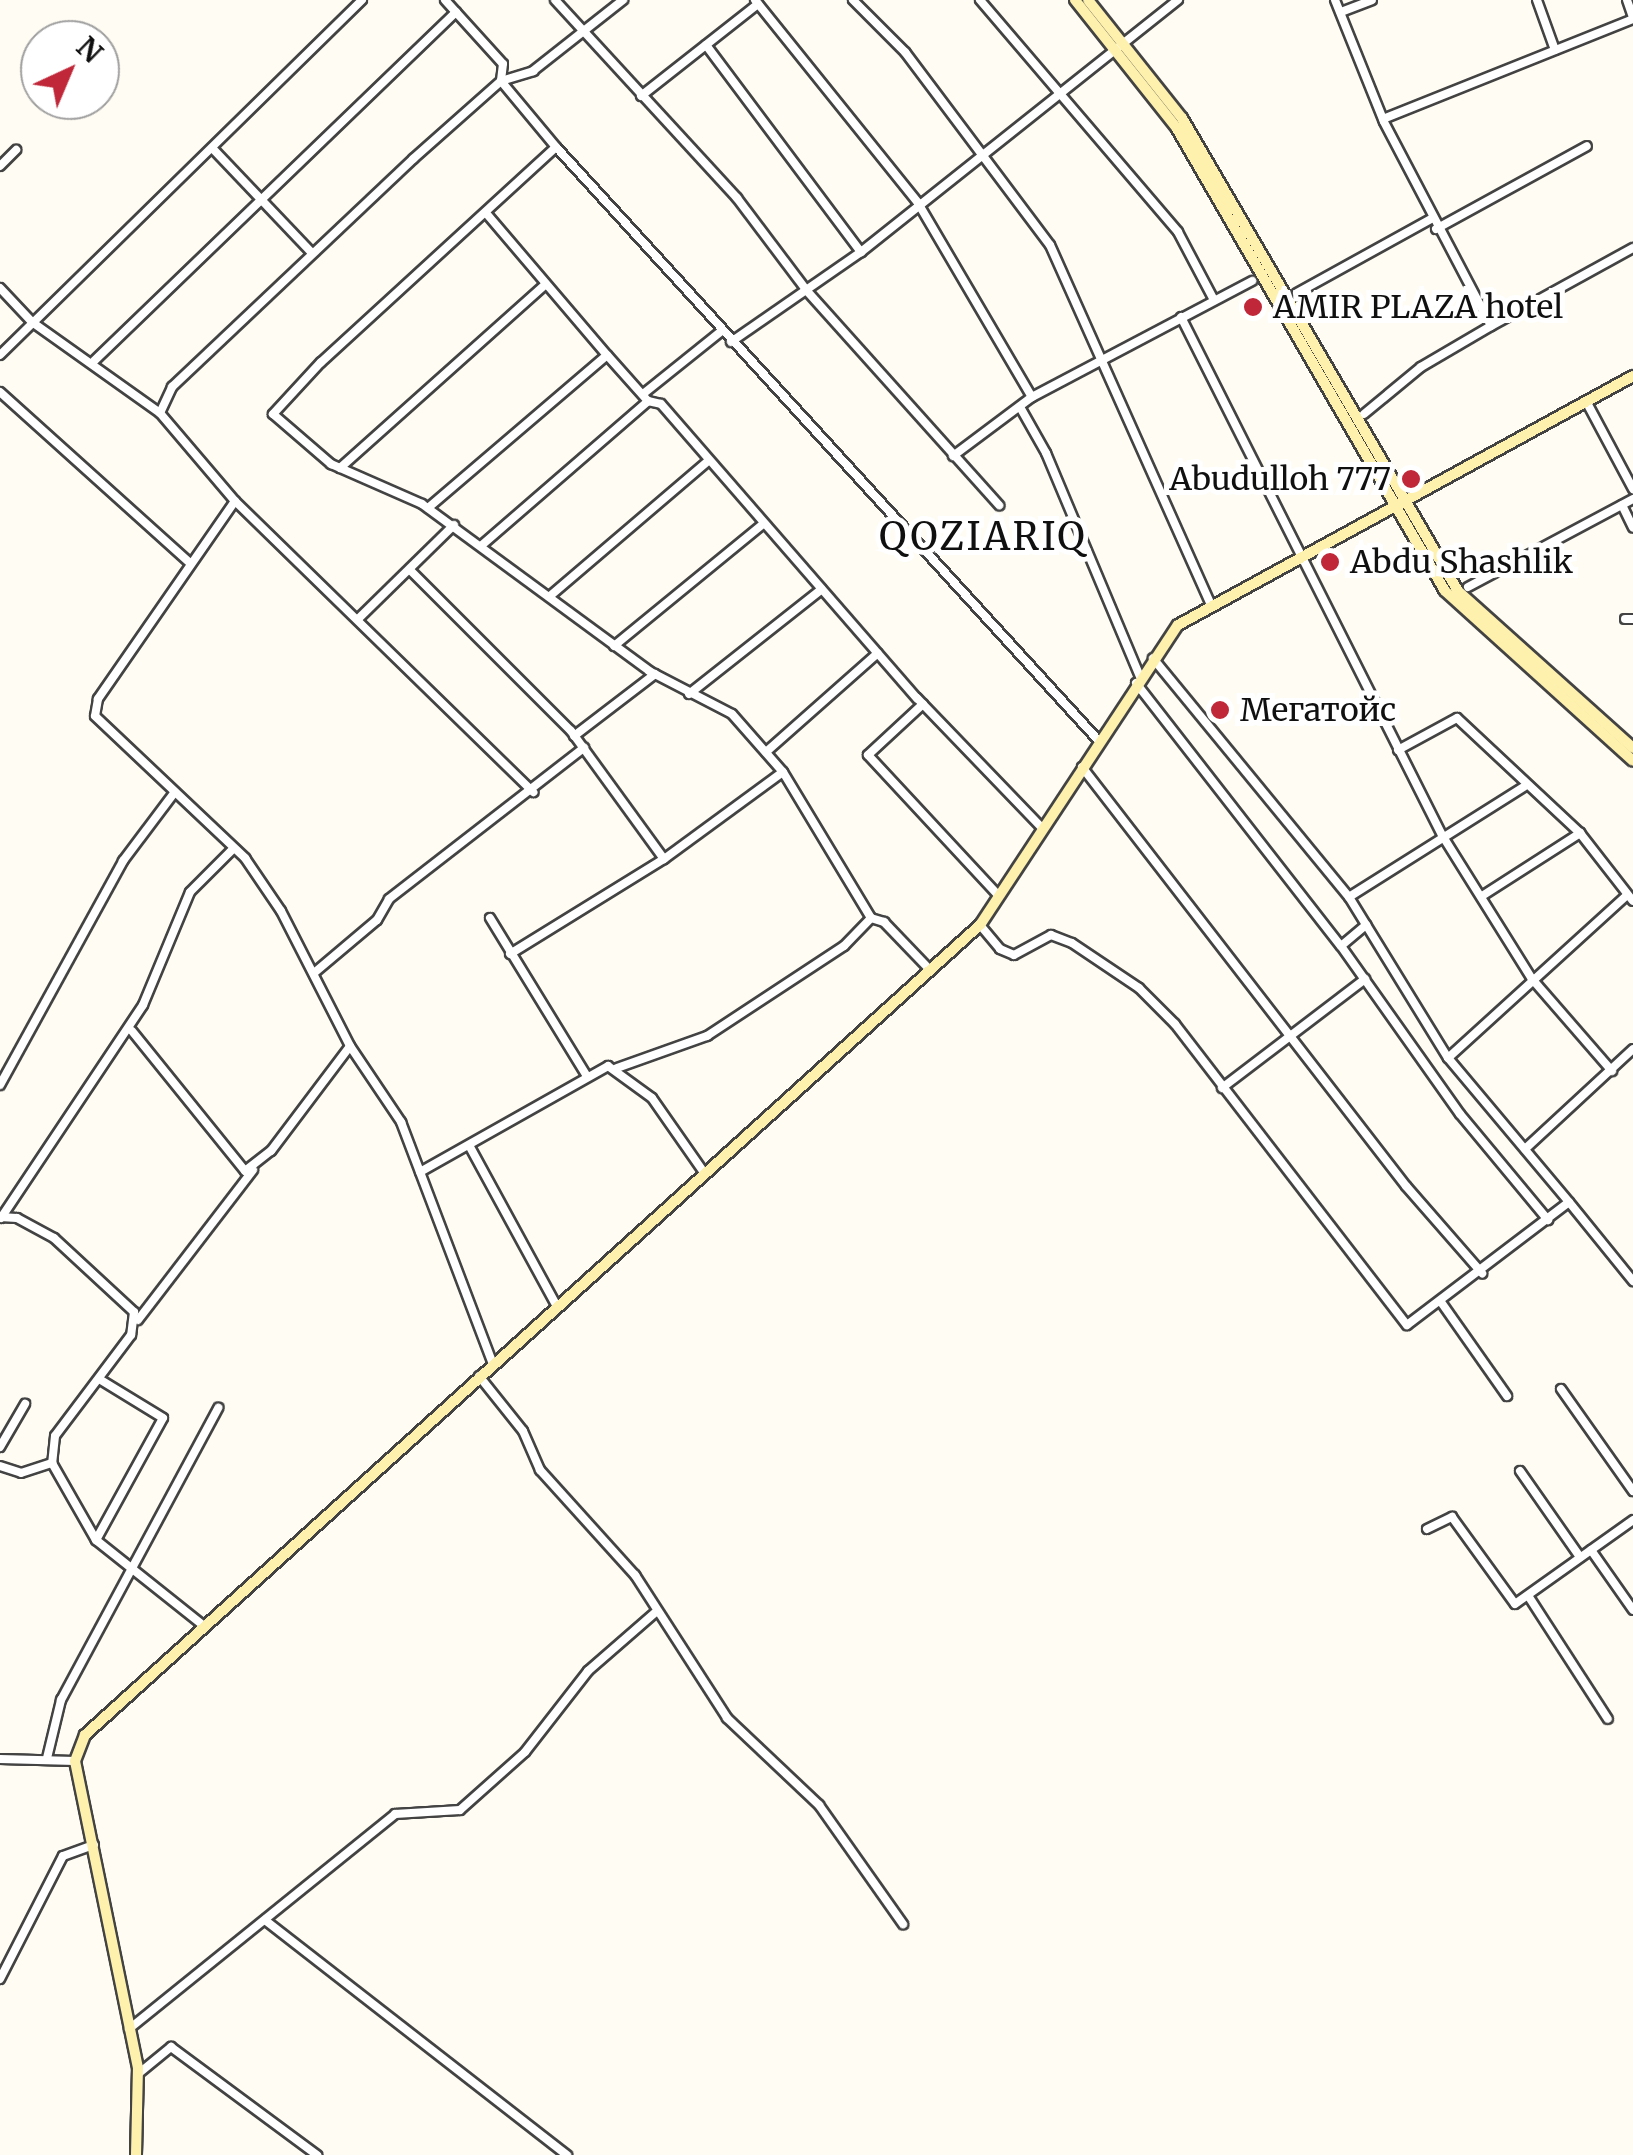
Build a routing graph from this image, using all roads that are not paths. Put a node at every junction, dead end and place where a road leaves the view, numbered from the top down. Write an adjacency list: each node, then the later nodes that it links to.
1 (362, 0): 28 (street)
2 (445, 0): 15 (street)
3 (555, 0): 18 (street)
4 (624, 0): 18 (street)
5 (853, 0): 30 (street)
6 (980, 0): 24 (street)
7 (1075, 0): 20 (main road)
8 (1088, 0): 20 (main road)
9 (1178, 0): 20 (street)
10 (1335, 0): 16 (street)
11 (1372, 0): 16 (street)
12 (1537, 0): 21 (street)
13 (1627, 0): 17 (street)
14 (757, 2): 19 (street); 33 (street)
15 (456, 12): 22 (street); 32 (street)
16 (1341, 12): 25 (street)
17 (1633, 18): 21 (street)
18 (586, 31): 22 (street); 23 (street)
19 (706, 45): 23 (street); 37 (street)
20 (1121, 49): 24 (street); 68 (main road)
21 (1555, 50): 25 (street)
22 (501, 81): 27 (street); 38 (street)
23 (641, 96): 42 (street)
24 (1059, 96): 30 (street); 44 (street)
25 (1383, 119): 35 (street)
26 (1587, 146): 35 (street)
27 (556, 147): 34 (street); 48 (street)
28 (214, 148): 32 (street); 46 (street)
29 (16, 150): 31 (street)
30 (983, 157): 33 (street); 52 (street)
31 (0, 166)
32 (260, 200): 38 (street); 53 (street)
33 (918, 203): 37 (street); 57 (street)
34 (486, 213): 40 (street); 64 (street)
35 (1434, 224): 43 (street); 47 (street)
36 (1633, 248): 47 (street)
37 (861, 252): 42 (street)
38 (312, 254): 60 (street)
39 (1252, 280): 44 (street)
40 (545, 285): 51 (street); 64 (street)
41 (0, 288): 46 (street)
42 (807, 291): 49 (street); 62 (street)
43 (1297, 293)
44 (1214, 300): 45 (street)
45 (1181, 317): 52 (street); 76 (street)
46 (32, 322): 50 (street); 53 (street)
47 (1491, 326): 61 (street)
48 (723, 330): 49 (street); 56 (street)
49 (731, 342): 92 (street)
50 (0, 355)
51 (606, 355): 56 (street); 71 (street)
52 (1102, 359): 57 (street); 82 (street)
53 (94, 361): 60 (street)
54 (1633, 376): 58 (main road)
55 (0, 392): 77 (street)
56 (646, 397): 63 (street); 75 (street)
57 (1032, 397): 59 (street)
58 (1586, 402): 65 (street); 68 (main road)
59 (1020, 407): 62 (street); 88 (street)
60 (160, 413): 67 (street)
61 (1364, 414)
62 (953, 456): 69 (street)
63 (708, 462): 72 (street); 81 (street)
64 (340, 468): 71 (street)
65 (1633, 489)
66 (1633, 499): 70 (street)
67 (235, 501): 77 (street); 83 (street)
68 (1397, 501): 76 (main road); 94 (main road); 97 (main road)
69 (998, 505)
70 (1622, 505): 74 (street); 79 (street)
71 (428, 508): 73 (street)
72 (763, 524): 80 (street); 84 (street)
73 (454, 525): 75 (street); 78 (street)
74 (1633, 528)
75 (482, 545): 81 (street)
76 (1301, 555): 82 (main road); 95 (street)
77 (188, 561): 101 (street)
78 (410, 570): 83 (street); 91 (street)
79 (1468, 586)
80 (822, 589): 85 (street); 89 (street)
81 (550, 596): 84 (street)
82 (1210, 602): 86 (main road)
83 (359, 618): 102 (street)
84 (614, 646): 87 (street)
85 (878, 653): 90 (street); 96 (street)
86 (1153, 658): 88 (main road); 110 (street)
87 (655, 674): 89 (street); 91 (street)
88 (1138, 680): 92 (main road); 116 (street)
89 (689, 694): 96 (street)
90 (923, 704): 103 (street); 108 (street)
91 (574, 736): 93 (street)
92 (1098, 740): 98 (main road)
93 (584, 748): 102 (street); 107 (street)
94 (1633, 748)
95 (1398, 750): 100 (street); 105 (street)
96 (766, 752): 99 (street)
97 (1633, 761)
98 (1082, 766): 103 (main road); 123 (street)
99 (784, 772): 107 (street); 113 (street)
100 (1524, 787): 104 (street); 105 (street)
101 (174, 792): 106 (street); 130 (street)
102 (532, 792): 119 (street)
103 (1041, 827): 108 (main road)
104 (1580, 833): 109 (street); 111 (street)
105 (1445, 840): 109 (street); 110 (street)
106 (234, 848): 119 (street); 138 (street)
107 (664, 859): 117 (street)
108 (998, 895): 114 (main road)
109 (1482, 896): 120 (street)
110 (1350, 897): 115 (street)
111 (1630, 898): 120 (street)
112 (490, 918): 117 (street)
113 (871, 918): 118 (street); 127 (street)
114 (980, 924): 118 (main road); 131 (street)
115 (1366, 925): 116 (street); 126 (street)
116 (1342, 946): 121 (street)
117 (510, 954): 129 (street)
118 (929, 969): 135 (main road)
119 (314, 973): 124 (street)
120 (1532, 978): 126 (street); 128 (street)
121 (1365, 980): 123 (street); 139 (street)
122 (132, 1031): 134 (street)
123 (1294, 1035): 131 (street); 140 (street)
124 (350, 1046): 134 (street); 136 (street)
125 (1633, 1049): 128 (street)
126 (1448, 1058): 133 (street)
127 (617, 1068): 129 (street); 135 (street)
128 (1612, 1071): 133 (street)
129 (587, 1076): 132 (street)
130 (0, 1085)
131 (1222, 1088): 142 (street)
132 (470, 1147): 136 (street); 143 (street)
133 (1525, 1149): 137 (street)
134 (252, 1170): 144 (street)
135 (704, 1171): 143 (main road)
136 (420, 1172): 145 (street)
137 (1570, 1202): 139 (street); 141 (street)
138 (1, 1217): 144 (street)
139 (1548, 1220): 140 (street)
140 (1482, 1273): 142 (street)
141 (1633, 1281)
142 (1441, 1302): 149 (street)
143 (556, 1305): 145 (main road)
144 (138, 1320): 147 (street)
145 (492, 1361): 146 (main road)
146 (479, 1376): 165 (street); 166 (main road)
147 (99, 1379): 153 (street); 159 (street)
148 (1561, 1390): 156 (street)
149 (1506, 1396)
150 (25, 1404): 152 (street)
151 (218, 1408): 162 (street)
152 (0, 1447)
153 (52, 1463): 154 (street); 159 (street)
154 (0, 1466)
155 (1520, 1471): 161 (street)
156 (1633, 1491)
157 (1633, 1520): 160 (street)
158 (1428, 1529): 163 (street)
159 (96, 1540): 162 (street)
160 (1591, 1550): 161 (street); 164 (street)
161 (1580, 1558): 163 (street)
162 (131, 1568): 166 (street); 169 (street)
163 (1529, 1597): 167 (street)
164 (1633, 1610)
165 (657, 1611): 172 (street); 173 (street)
166 (203, 1625): 170 (main road)
167 (1608, 1719)
168 (0, 1758): 169 (street)
169 (47, 1758): 170 (street)
170 (75, 1762): 171 (main road)
171 (94, 1845): 174 (street); 175 (main road)
172 (266, 1920): 175 (street); 179 (street)
173 (902, 1924)
174 (0, 1979)
175 (129, 2029): 176 (main road)
176 (138, 2074): 177 (main road); 178 (street)
177 (140, 2153)
178 (316, 2155)
179 (567, 2155)

